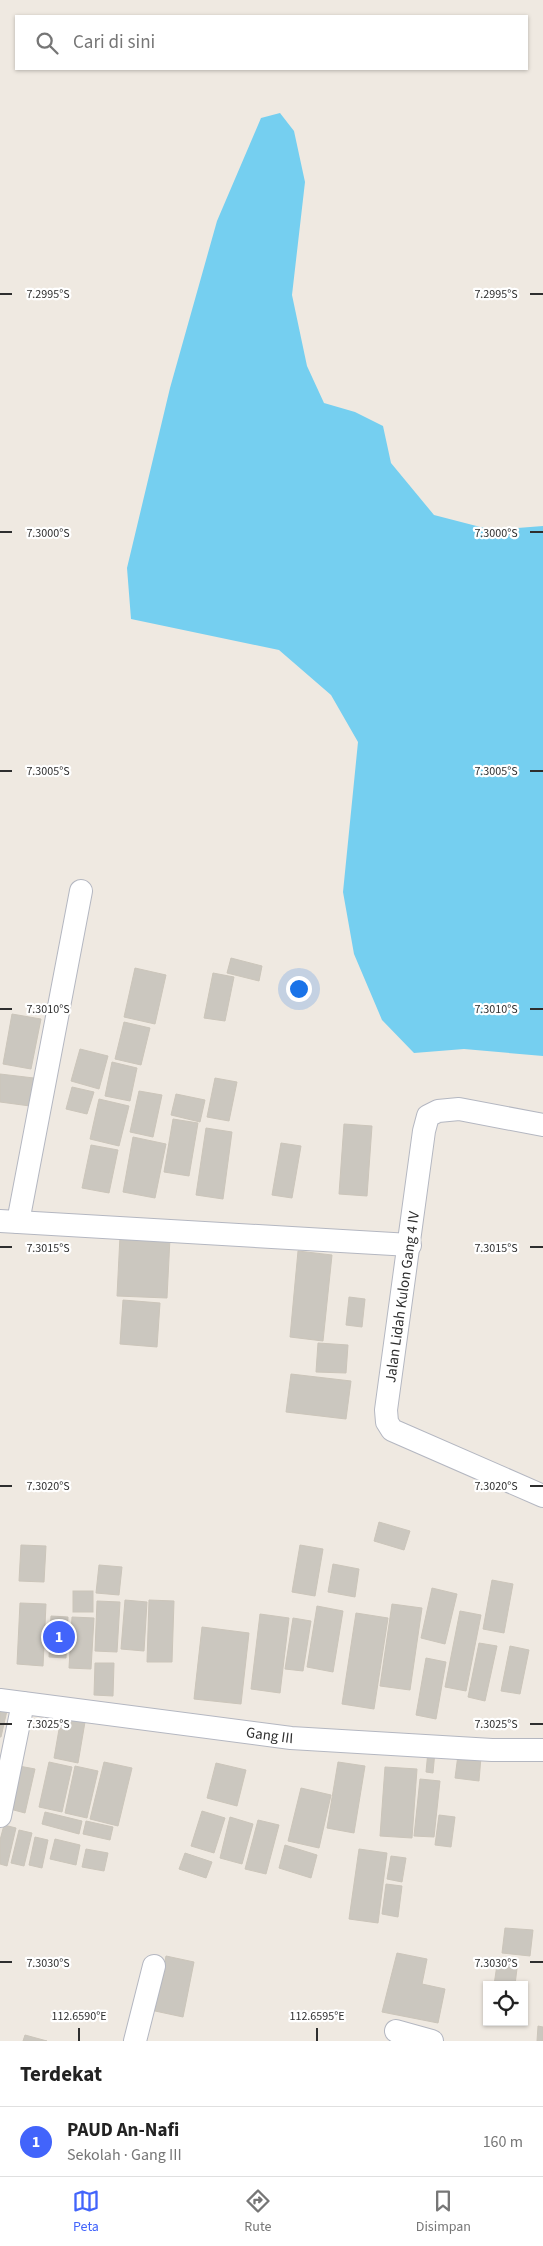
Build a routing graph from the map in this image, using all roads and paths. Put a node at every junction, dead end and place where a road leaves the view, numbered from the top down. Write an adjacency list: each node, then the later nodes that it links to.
1 (81, 891): 3 (street)
2 (543, 1125): 4 (street, Jalan Lidah Kulon Gang 4 IV)
3 (9, 1221): 4 (street)
4 (410, 1244): 5 (street, Jalan Lidah Kulon Gang 4 IV)
5 (543, 1496)
6 (0, 1700): 7 (street, Gang III)
7 (23, 1703): 8 (street, Gang III); 9 (street)
8 (543, 1750)
9 (0, 1816)
10 (154, 1966): 12 (street)
11 (396, 2032): 13 (street)
12 (135, 2041)
13 (432, 2041)

